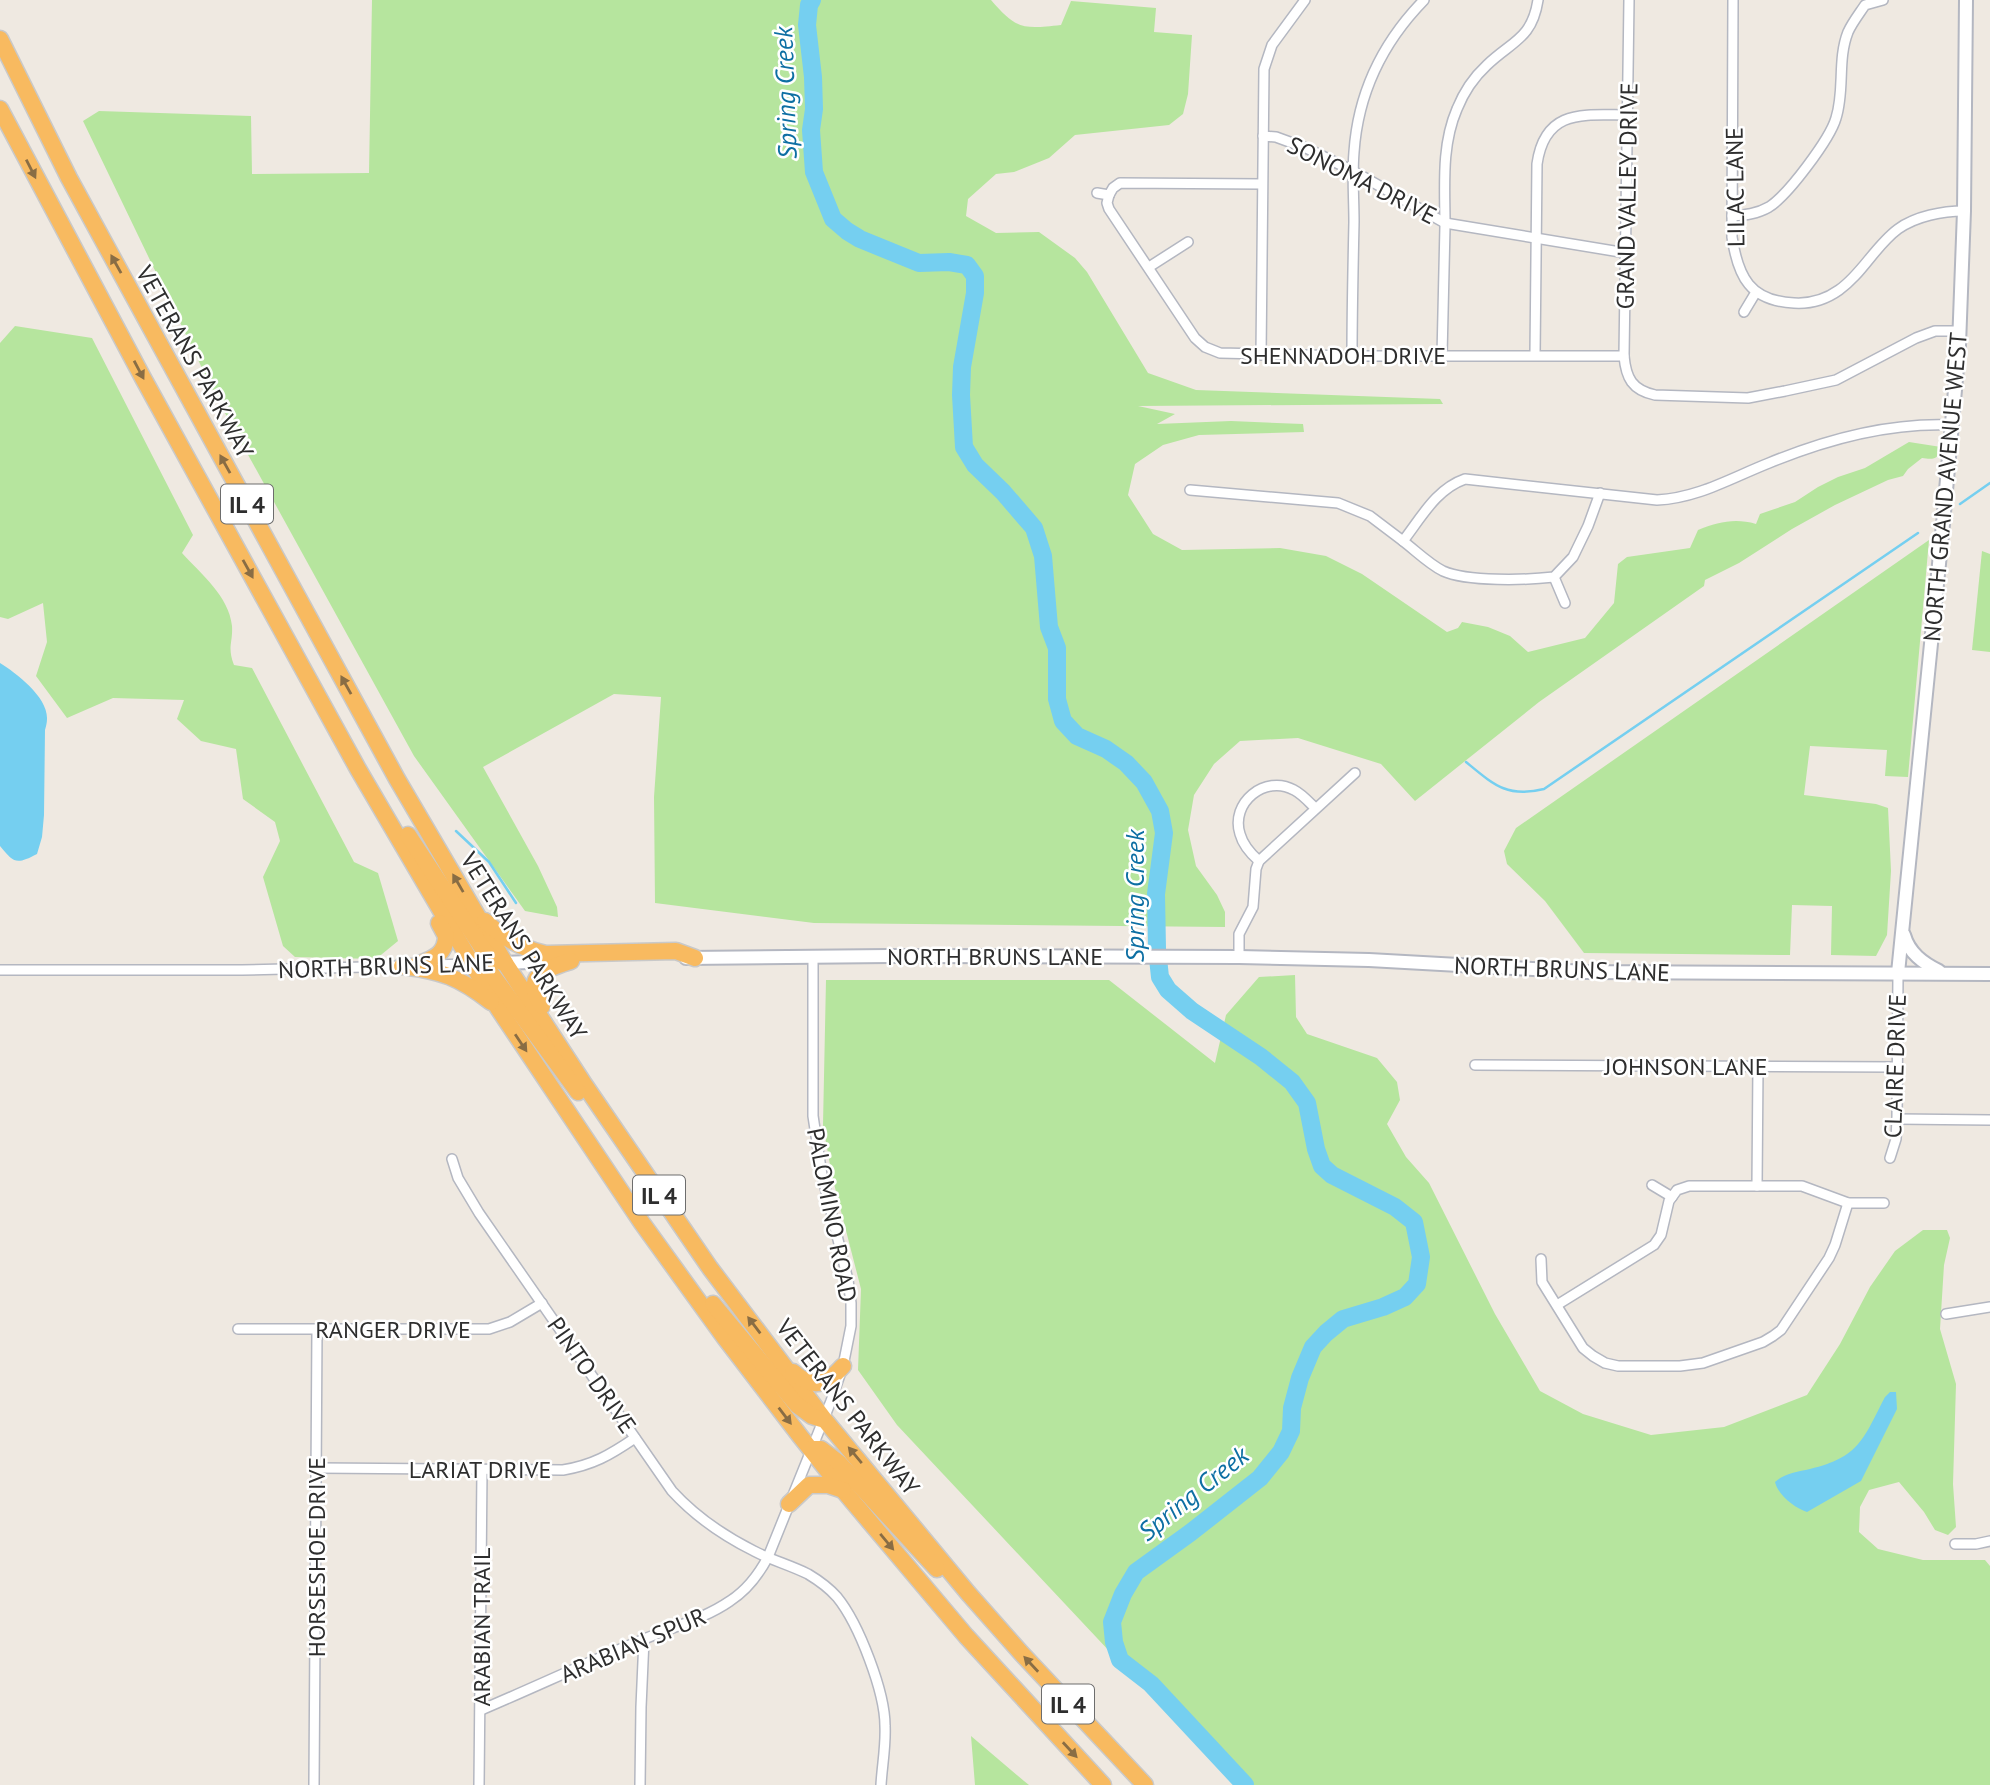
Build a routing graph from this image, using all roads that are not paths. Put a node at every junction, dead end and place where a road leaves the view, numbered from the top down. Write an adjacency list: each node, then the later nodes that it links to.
1 (1306, 0): 12 (street)
2 (1424, 0): 13 (street)
3 (1538, 0): 19 (street)
4 (1629, 0): 11 (street, GRAND VALLEY DRIVE)
5 (1733, 0): 18 (street, LILAC LANE)
6 (1883, 0): 8 (street)
7 (1966, 0): 17 (main road, NORTH GRAND AVENUE WEST)
8 (1863, 2): 18 (street)
9 (0, 39): 43 (highway, VETERANS PARKWAY / IL 4, one-way to 9)
10 (0, 109): 38 (highway, IL 4, one-way to 38)
11 (1628, 116): 20 (street); 22 (street, GRAND VALLEY DRIVE)
12 (1263, 136): 13 (street, SONOMA DRIVE); 14 (street)
13 (1353, 171): 19 (street, SONOMA DRIVE); 29 (street)
14 (1262, 184): 16 (street, SONOMA DRIVE); 27 (street)
15 (1097, 193): 16 (street)
16 (1109, 195): 23 (street, SHENNADOH DRIVE)
17 (1964, 211): 24 (street); 26 (main road, NORTH GRAND AVENUE WEST)
18 (1732, 216): 24 (street, LILAC LANE)
19 (1445, 223): 20 (street, SONOMA DRIVE); 30 (street)
20 (1536, 238): 22 (street, SONOMA DRIVE); 28 (street)
21 (1188, 242): 23 (street)
22 (1626, 253): 31 (street, GRAND VALLEY DRIVE)
23 (1149, 267): 27 (street, SHENNADOH DRIVE)
24 (1756, 292): 25 (street)
25 (1744, 312)
26 (1960, 331): 31 (street, GRAND VALLEY DRIVE); 32 (main road, NORTH GRAND AVENUE WEST)
27 (1261, 355): 29 (street, SHENNADOH DRIVE)
28 (1535, 355): 30 (street, SHENNADOH DRIVE); 31 (street, SHENNADOH DRIVE)
29 (1352, 356): 30 (street, SHENNADOH DRIVE)
30 (1443, 356)
31 (1624, 356)
32 (1953, 425): 34 (street); 44 (main road, NORTH GRAND AVENUE WEST)
33 (1189, 490): 35 (street)
34 (1600, 493): 35 (street); 36 (street)
35 (1403, 541): 36 (street)
36 (1554, 577): 37 (street)
37 (1565, 603)
38 (344, 744): 40 (highway, IL 4); 49 (highway)
39 (1355, 774): 41 (street)
40 (379, 807): 50 (highway, IL 4); 51 (highway)
41 (1315, 808): 42 (street); 42 (street)
42 (1259, 861): 46 (street)
43 (475, 912): 47 (highway); 49 (highway, VETERANS PARKWAY / IL 4)
44 (1903, 928): 53 (main road, NORTH GRAND AVENUE WEST); 54 (main road)
45 (813, 957): 46 (main road, NORTH BRUNS LANE); 47 (main road, NORTH BRUNS LANE); 80 (street, PALOMINO ROAD)
46 (1239, 957): 53 (main road, NORTH BRUNS LANE)
47 (695, 958): 48 (main road, NORTH BRUNS LANE)
48 (571, 961): 49 (main road, NORTH BRUNS LANE); 62 (highway)
49 (505, 963): 50 (main road, NORTH BRUNS LANE); 62 (highway, VETERANS PARKWAY / IL 4)
50 (472, 964): 51 (street, NORTH BRUNS LANE); 56 (highway, IL 4); 63 (highway)
51 (409, 965): 52 (street, NORTH BRUNS LANE); 56 (highway)
52 (0, 970)
53 (1898, 973): 54 (main road, NORTH BRUNS LANE); 59 (street, CLAIRE DRIVE)
54 (1943, 973): 55 (main road, NORTH BRUNS LANE)
55 (1990, 974)
56 (498, 1008): 71 (highway, IL 4, one-way to 71)
57 (1475, 1065): 58 (street, JOHNSON LANE)
58 (1758, 1066): 59 (street, JOHNSON LANE); 67 (street)
59 (1897, 1067): 60 (street, CLAIRE DRIVE)
60 (1897, 1119): 61 (street); 64 (street, CLAIRE DRIVE)
61 (1990, 1120)
62 (616, 1132): 63 (highway, VETERANS PARKWAY / IL 4)
63 (630, 1152): 79 (highway, VETERANS PARKWAY / IL 4, one-way to 63)
64 (1890, 1158)
65 (452, 1159): 73 (street, PINTO DRIVE)
66 (1652, 1185): 68 (street)
67 (1757, 1186): 68 (street); 69 (street)
68 (1672, 1197): 74 (street)
69 (1848, 1203): 70 (street); 74 (street)
70 (1884, 1203)
71 (642, 1223): 81 (highway); 83 (highway, IL 4, one-way to 83)
72 (1541, 1259): 74 (street)
73 (542, 1303): 78 (street, RANGER DRIVE); 82 (street, PINTO DRIVE)
74 (1557, 1305)
75 (1990, 1307): 76 (street)
76 (1946, 1314)
77 (238, 1329): 78 (street, RANGER DRIVE)
78 (317, 1329): 84 (street, HORSESHOE DRIVE)
79 (782, 1364): 80 (highway); 81 (highway, VETERANS PARKWAY / IL 4)
80 (843, 1366): 81 (street, PALOMINO ROAD)
81 (824, 1419): 83 (street, PALOMINO ROAD); 91 (highway, VETERANS PARKWAY / IL 4, one-way to 81)
82 (635, 1438): 85 (street, LARIAT DRIVE); 90 (street, PINTO DRIVE)
83 (811, 1449): 86 (highway, IL 4); 87 (street, PALOMINO ROAD); 91 (highway)
84 (317, 1468): 85 (street, LARIAT DRIVE); 94 (street, HORSESHOE DRIVE)
85 (482, 1470): 93 (street, ARABIAN TRAIL)
86 (843, 1490): 87 (highway); 98 (highway, IL 4, one-way to 98)
87 (789, 1504): 90 (street, PALOMINO ROAD)
88 (1990, 1541): 89 (street)
89 (1955, 1544)
90 (768, 1557): 92 (street, ARABIAN SPUR); 97 (street)
91 (992, 1621): 99 (highway, VETERANS PARKWAY / IL 4, one-way to 91)
92 (644, 1639): 93 (street, ARABIAN SPUR); 96 (street)
93 (481, 1710): 95 (street, ARABIAN TRAIL)
94 (314, 1785)
95 (480, 1785)
96 (640, 1785)
97 (881, 1785)
98 (1102, 1785)
99 (1145, 1785)

